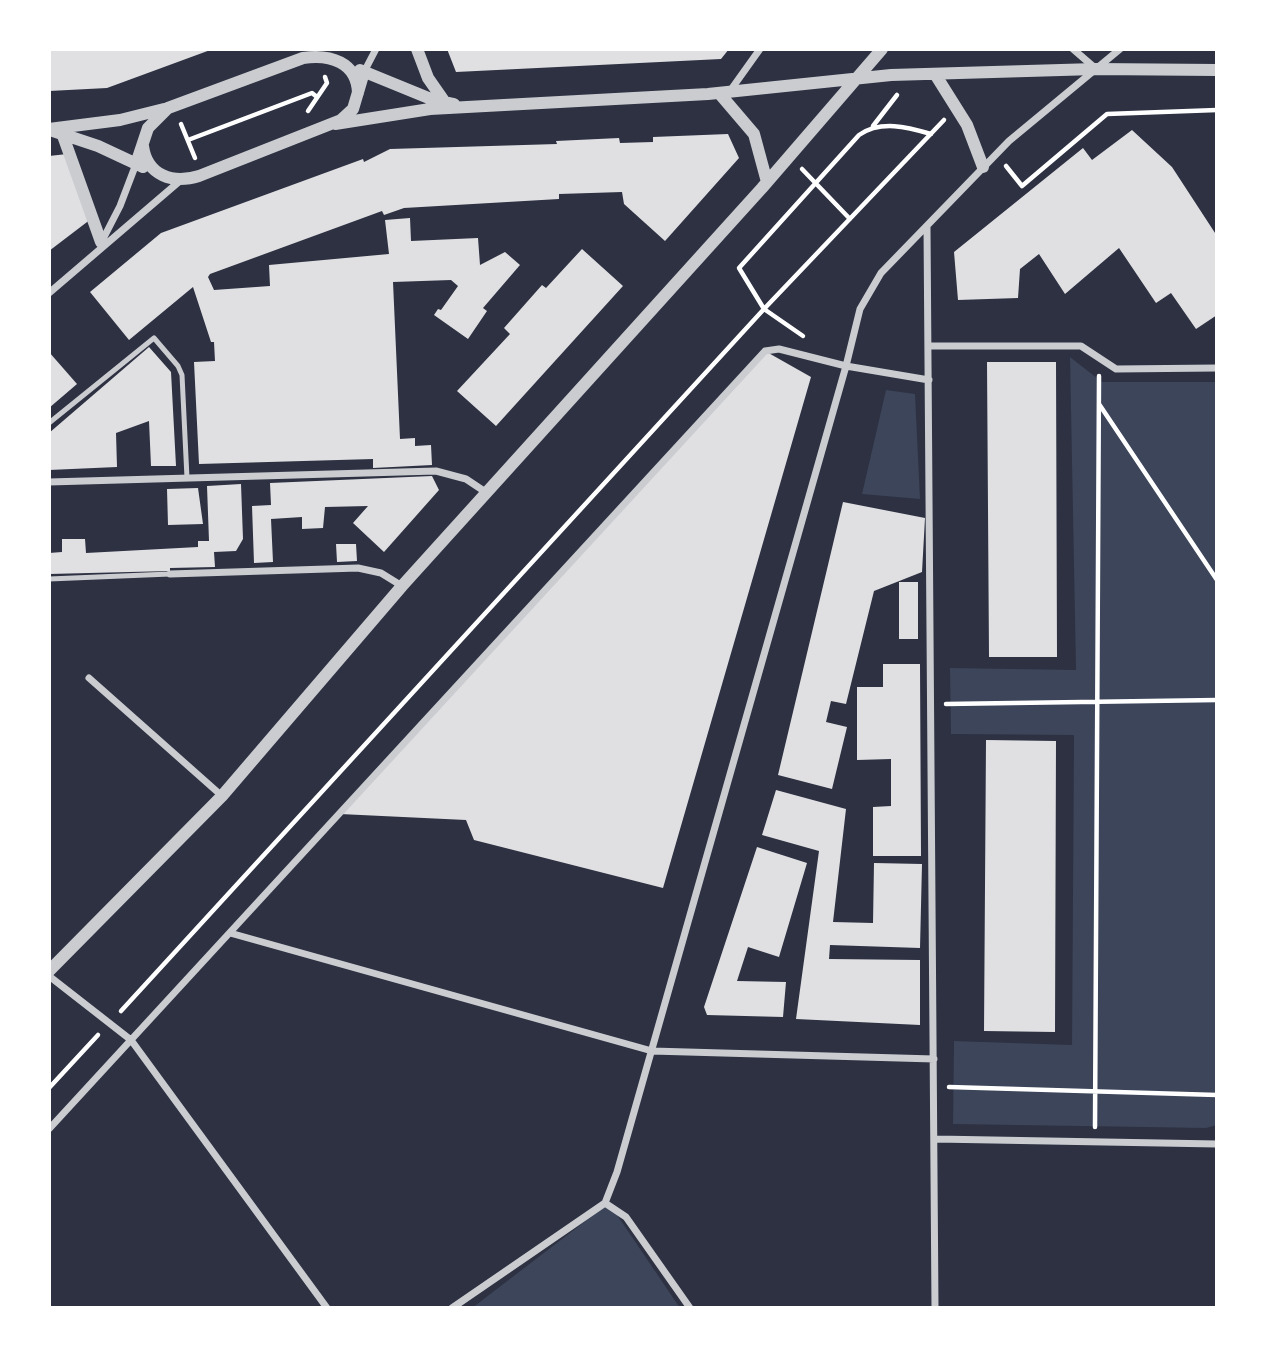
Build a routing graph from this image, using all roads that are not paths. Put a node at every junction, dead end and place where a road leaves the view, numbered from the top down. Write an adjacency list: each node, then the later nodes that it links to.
1 (322, 49): 8 (street)
2 (376, 49): 12 (street)
3 (417, 49): 17 (street)
4 (760, 49): 16 (street)
5 (882, 49): 14 (street)
6 (1073, 49): 10 (street)
7 (1121, 49): 10 (street)
8 (303, 58): 9 (street); 19 (street)
9 (344, 63): 12 (street); 15 (street)
10 (1095, 69): 11 (street); 13 (street); 24 (street)
11 (1217, 69)
12 (364, 72): 15 (street); 17 (street)
13 (935, 74): 14 (street); 24 (street)
14 (858, 78): 16 (street); 27 (street)
15 (358, 93): 20 (street)
16 (724, 93): 18 (street); 27 (street)
17 (444, 101): 18 (street)
18 (471, 107): 20 (street)
19 (168, 108): 21 (street); 22 (street)
20 (335, 124): 26 (street)
21 (53, 131): 23 (street); 29 (street)
22 (142, 143): 23 (street); 25 (street)
23 (136, 164): 25 (street); 29 (street)
24 (983, 167): 28 (street)
25 (158, 174): 26 (street)
26 (182, 179): 30 (street)
27 (767, 182): 39 (street)
28 (928, 227): 32 (street); 33 (street)
29 (101, 242): 30 (street)
30 (92, 259): 31 (street)
31 (49, 293)
32 (930, 346): 34 (street); 35 (street)
33 (846, 366): 35 (street); 45 (street); 48 (street)
34 (1217, 368)
35 (929, 380): 49 (street)
36 (49, 424): 37 (lane)
37 (187, 478): 38 (street); 39 (street)
38 (49, 482)
39 (486, 493): 42 (street)
40 (170, 574): 41 (lane); 42 (street)
41 (49, 579)
42 (402, 586): 44 (street)
43 (89, 678): 44 (street)
44 (222, 796): 46 (street)
45 (230, 933): 47 (street); 48 (street)
46 (49, 973): 47 (street)
47 (131, 1040): 50 (street); 54 (street)
48 (652, 1051): 49 (street); 53 (street)
49 (933, 1059): 51 (street)
50 (49, 1129)
51 (936, 1139): 52 (street); 57 (street)
52 (1217, 1144)
53 (605, 1203): 55 (street); 56 (street)
54 (327, 1308)
55 (452, 1308)
56 (690, 1308)
57 (935, 1308)

